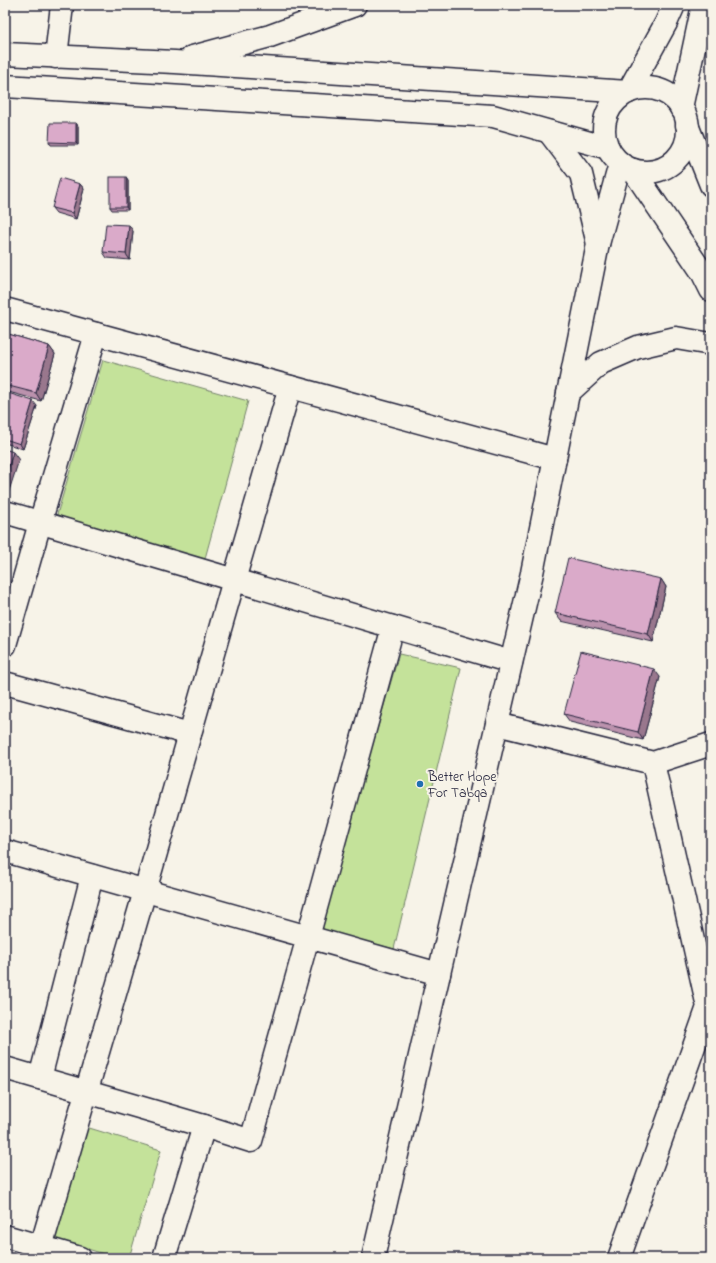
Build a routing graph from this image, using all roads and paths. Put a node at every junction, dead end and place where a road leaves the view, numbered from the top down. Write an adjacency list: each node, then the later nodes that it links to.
1 (62, 5): 6 (street)
2 (354, 5): 7 (street)
3 (674, 5): 9 (street)
4 (702, 5): 10 (street)
5 (5, 54): 6 (street)
6 (56, 57): 7 (street)
7 (175, 62): 9 (street)
8 (5, 86): 11 (street)
9 (628, 92): 10 (street); 12 (street)
10 (684, 116): 12 (street); 13 (street)
11 (549, 132): 12 (street); 14 (street)
12 (620, 161): 14 (street); 15 (street)
13 (711, 185)
14 (598, 244): 20 (street)
15 (711, 290)
16 (5, 309): 17 (street)
17 (96, 334): 19 (street); 23 (street)
18 (711, 344): 20 (street)
19 (290, 387): 21 (street); 24 (street)
20 (568, 393): 21 (street)
21 (555, 459): 27 (street)
22 (5, 512): 23 (street)
23 (40, 523): 24 (street); 26 (street)
24 (234, 580): 25 (street); 30 (street)
25 (393, 627): 27 (street); 36 (street)
26 (5, 645)
27 (511, 662): 29 (street)
28 (5, 683): 30 (street)
29 (497, 724): 32 (street); 37 (street)
30 (190, 734): 35 (street)
31 (711, 744): 32 (street)
32 (653, 763): 47 (street)
33 (5, 851): 34 (street)
34 (92, 876): 35 (street); 39 (street)
35 (145, 891): 36 (street); 40 (street)
36 (308, 937): 37 (street); 41 (street)
37 (439, 974): 46 (street)
38 (5, 1068): 39 (street)
39 (40, 1078): 40 (street)
40 (86, 1092): 41 (street); 43 (street)
41 (204, 1126): 45 (street)
42 (5, 1236): 43 (street)
43 (41, 1247): 44 (street)
44 (80, 1258)
45 (164, 1258)
46 (373, 1258)
47 (619, 1258)

